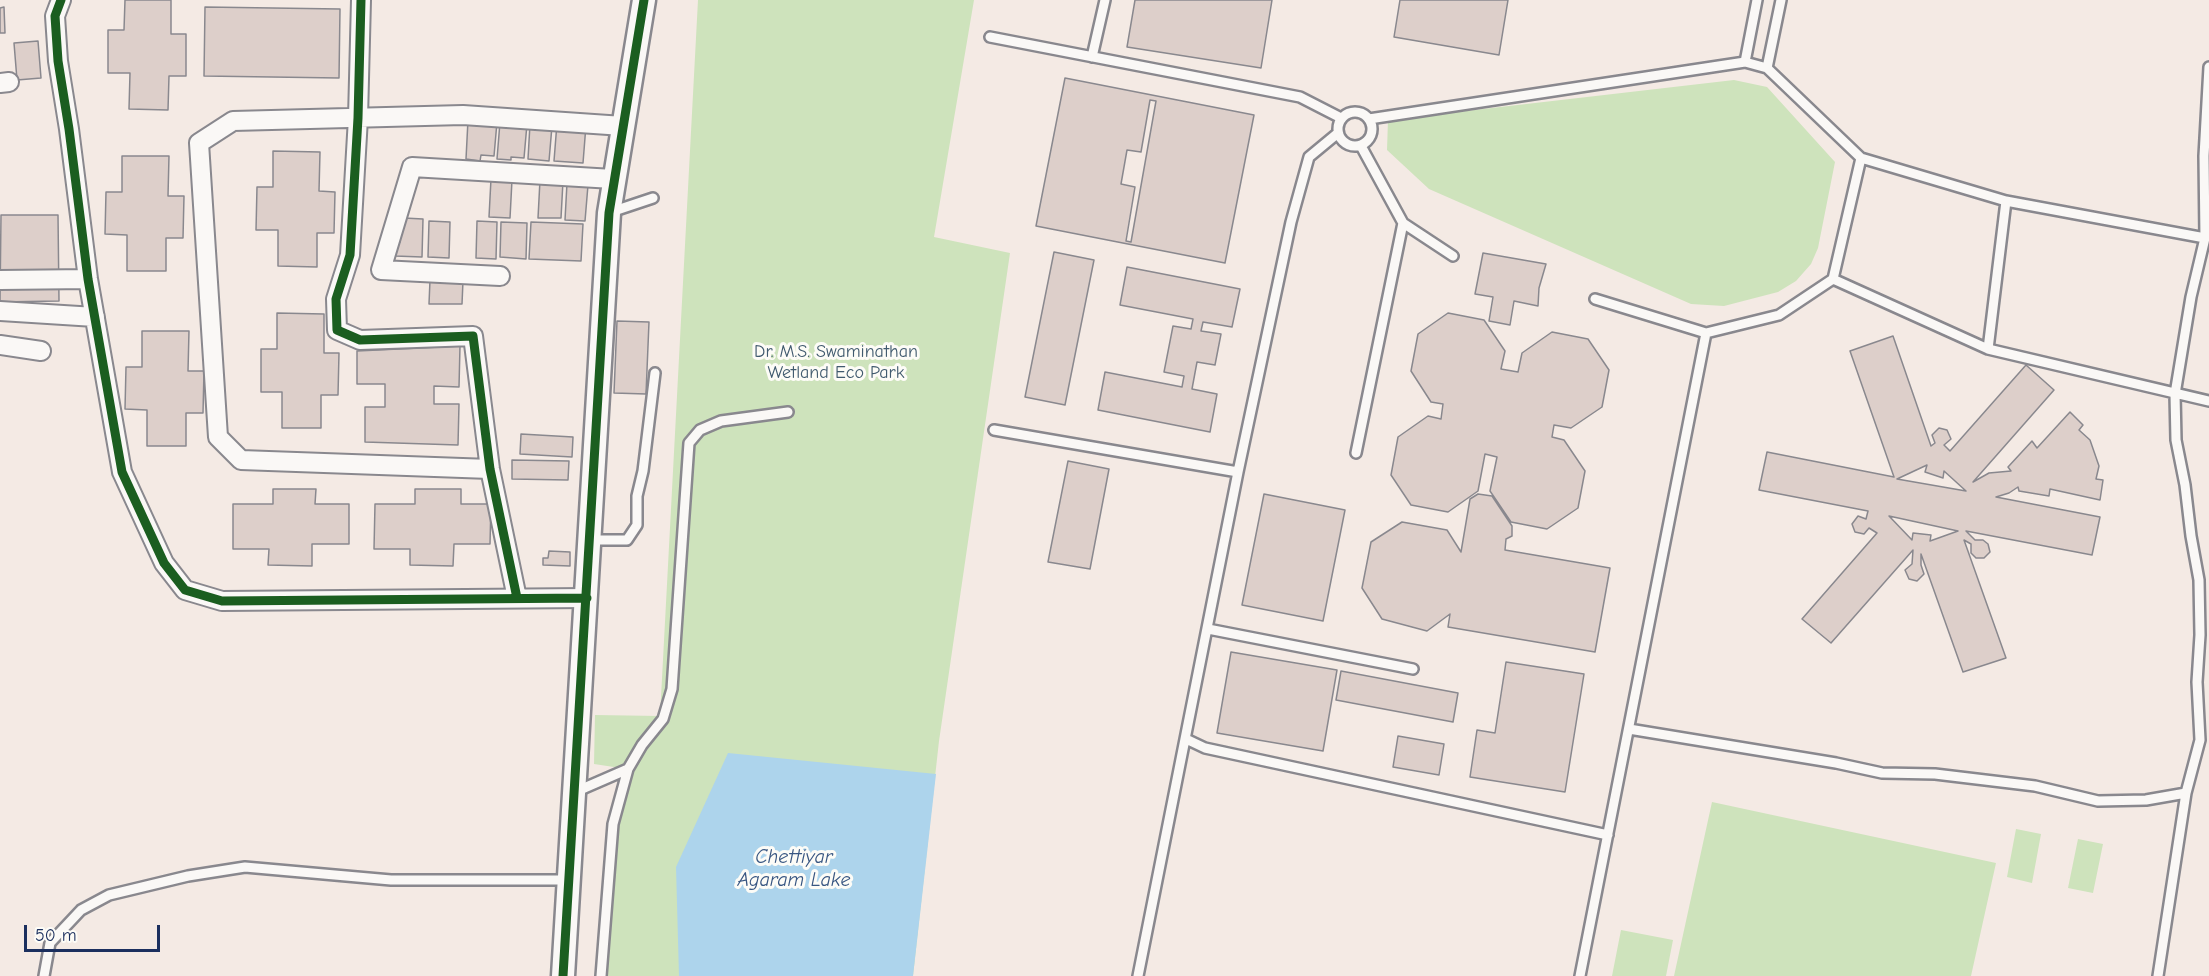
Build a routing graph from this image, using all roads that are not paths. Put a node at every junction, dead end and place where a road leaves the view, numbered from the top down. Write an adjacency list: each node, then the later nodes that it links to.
1 (61, 0): 27 (street)
2 (361, 0): 12 (street)
3 (644, 0): 15 (street)
4 (1105, 0): 8 (lane)
5 (1757, 0): 9 (lane)
6 (1781, 0): 11 (lane)
7 (990, 37): 8 (lane)
8 (1092, 57): 13 (lane)
9 (1745, 62): 11 (lane); 14 (lane)
10 (2209, 67): 24 (lane)
11 (1767, 68): 18 (lane)
12 (358, 118): 15 (street); 43 (street); 43 (street)
13 (1341, 118): 14 (lane); 16 (lane)
14 (1368, 119): 17 (lane)
15 (623, 126): 19 (street)
16 (1338, 132): 17 (lane); 44 (lane)
17 (1362, 146): 23 (lane)
18 (1861, 158): 21 (lane); 28 (lane)
19 (613, 179): 22 (street); 26 (street)
20 (653, 198): 22 (lane)
21 (2006, 201): 24 (lane); 35 (lane)
22 (609, 213): 45 (street)
23 (1403, 223): 25 (lane); 42 (lane)
24 (2205, 238): 38 (lane)
25 (1453, 256)
26 (500, 276)
27 (88, 279): 29 (street); 32 (street)
28 (1833, 279): 33 (lane); 35 (lane)
29 (0, 280)
30 (1595, 300): 33 (lane)
31 (0, 311): 32 (street)
32 (94, 317): 46 (street)
33 (1706, 333): 50 (lane)
34 (0, 345): 36 (street)
35 (1988, 349): 38 (lane)
36 (41, 351)
37 (655, 373): 45 (lane)
38 (2175, 394): 39 (lane); 54 (lane)
39 (2209, 401)
40 (788, 412): 52 (lane)
41 (994, 430): 44 (lane)
42 (1356, 453)
43 (489, 469): 46 (street)
44 (1238, 472): 48 (lane)
45 (590, 540): 47 (street)
46 (517, 598): 47 (street)
47 (587, 598): 53 (street)
48 (1208, 629): 49 (lane); 51 (lane)
49 (1413, 669)
50 (1629, 729): 54 (lane); 55 (lane)
51 (1186, 739): 55 (lane); 60 (lane)
52 (628, 769): 53 (lane); 59 (lane)
53 (575, 792): 56 (street)
54 (2186, 793): 62 (lane)
55 (1608, 835): 61 (lane)
56 (569, 880): 57 (lane); 58 (street)
57 (44, 976)
58 (563, 976)
59 (601, 976)
60 (1138, 976)
61 (1580, 976)
62 (2158, 976)

